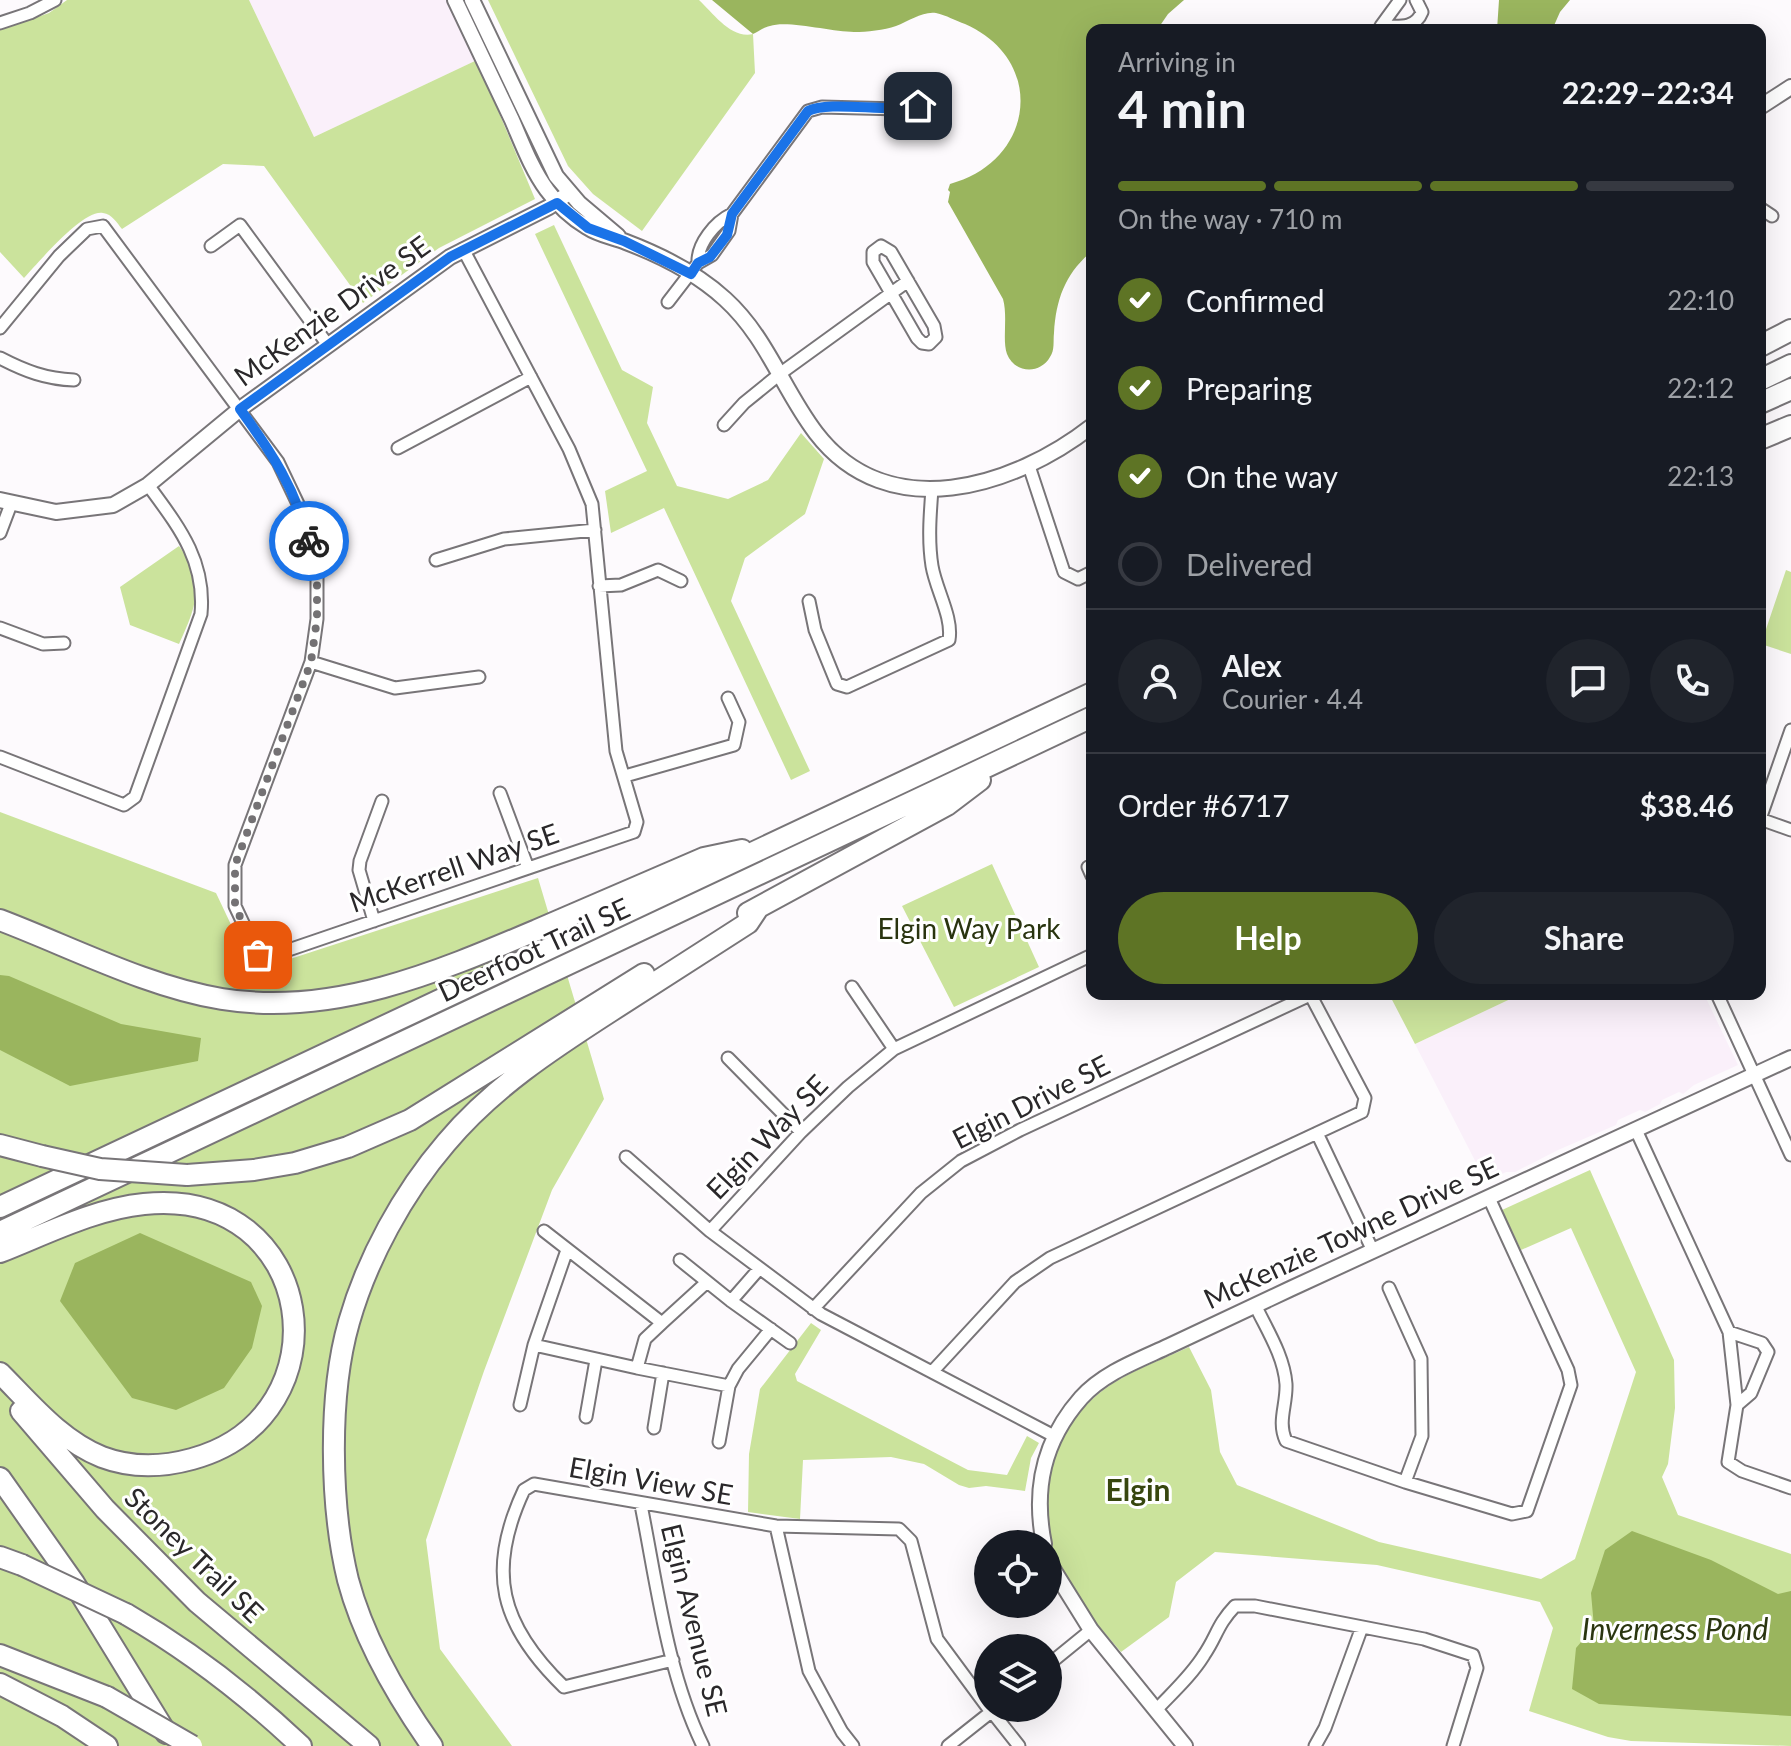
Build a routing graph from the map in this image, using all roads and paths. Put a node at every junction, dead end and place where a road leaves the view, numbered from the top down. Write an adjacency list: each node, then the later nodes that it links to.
1 (55, 0): 6 (street)
2 (455, 0): 9 (street)
3 (472, 0): 9 (street)
4 (1400, 0): 7 (street)
5 (1416, 0): 8 (street)
6 (0, 23)
7 (1380, 24)
8 (1411, 24)
9 (493, 62): 13 (street)
10 (1791, 87): 12 (street)
11 (934, 101): 18 (street)
12 (1766, 103)
13 (563, 198): 17 (street, McKenzie Drive SE); 18 (street)
14 (1766, 212): 15 (street)
15 (1772, 216)
16 (211, 246): 25 (street)
17 (463, 249): 25 (street, McKenzie Drive SE); 29 (street, McKerrell Way SE)
18 (694, 268): 21 (street); 28 (street)
19 (908, 281): 20 (street); 20 (street); 20 (street)
20 (891, 293): 28 (street)
21 (668, 302)
22 (0, 328): 34 (street, McKerrell Way SE)
23 (1791, 330): 24 (highway)
24 (1766, 343)
25 (328, 345): 34 (street, McKenzie Drive SE)
26 (0, 358): 31 (street)
27 (1791, 365): 30 (highway)
28 (781, 373): 35 (street); 42 (street)
29 (531, 377): 39 (street); 44 (street, McKerrell Way SE)
30 (1766, 377)
31 (74, 380)
32 (1791, 389): 33 (highway)
33 (1766, 400)
34 (240, 409): 41 (street, McKenzie Drive SE); 53 (street, McKerrell Way SE)
35 (724, 425)
36 (1791, 426): 38 (highway)
37 (1086, 430): 40 (street)
38 (1766, 436)
39 (398, 448)
40 (1029, 466): 42 (street); 47 (street)
41 (148, 485): 43 (street, McKenzie Drive SE); 60 (street)
42 (932, 489): 50 (street)
43 (6, 502): 45 (street)
44 (595, 530): 46 (street); 49 (street, McKerrell Way SE)
45 (0, 533)
46 (436, 560)
47 (1086, 575)
48 (681, 581): 49 (street)
49 (599, 586): 61 (street, McKerrell Way SE)
50 (809, 601)
51 (0, 628): 52 (street)
52 (64, 643)
53 (311, 662): 54 (street); 71 (street, McKerrell Way SE)
54 (479, 677)
55 (1086, 696): 67 (highway, Deerfoot Trail SE)
56 (728, 698): 61 (street)
57 (1086, 720): 59 (highway, Deerfoot Trail SE)
58 (1791, 730): 64 (street)
59 (1011, 755): 69 (highway); 91 (highway, Deerfoot Trail SE)
60 (0, 757)
61 (625, 776): 68 (street, McKerrell Way SE)
62 (500, 793): 68 (street)
63 (382, 801): 71 (street)
64 (1766, 802)
65 (1766, 821): 66 (street)
66 (1791, 830)
67 (767, 846): 70 (highway); 88 (highway, Deerfoot Trail SE)
68 (528, 868): 71 (street, McKerrell Way SE)
69 (758, 908): 84 (highway, bridge); 143 (highway)
70 (0, 920)
71 (374, 921)
72 (1086, 958): 77 (street, Elgin Way SE)
73 (852, 987): 77 (street)
74 (1297, 1000): 101 (street, Elgin Drive SE)
75 (1313, 1000): 83 (street)
76 (1720, 1000): 80 (street)
77 (894, 1049): 82 (street, Elgin Way SE)
78 (728, 1058): 82 (street)
79 (1791, 1058): 80 (street, McKenzie Towne Drive SE)
80 (1754, 1075): 81 (street, McKenzie Towne Drive SE); 85 (street)
81 (1636, 1130): 87 (street, McKenzie Towne Drive SE); 104 (street)
82 (801, 1132): 90 (street, Elgin Way SE)
83 (1317, 1133): 93 (street); 109 (street)
84 (0, 1145)
85 (1791, 1155)
86 (626, 1157): 90 (street)
87 (1489, 1198): 93 (street, McKenzie Towne Drive SE); 121 (street)
88 (0, 1207)
89 (544, 1231): 92 (street)
90 (710, 1231): 96 (street, Elgin Way SE)
91 (0, 1232)
92 (567, 1250): 102 (street); 106 (street)
93 (1373, 1251): 100 (street, McKenzie Towne Drive SE)
94 (0, 1252): 110 (highway)
95 (680, 1260): 97 (street)
96 (759, 1269): 99 (street); 101 (street, Elgin Way SE)
97 (707, 1282): 99 (street); 102 (street)
98 (1389, 1288): 121 (street)
99 (731, 1301): 103 (street)
100 (1255, 1305): 118 (street, McKenzie Towne Drive SE); 121 (street)
101 (813, 1309): 109 (street, Elgin Way SE)
102 (662, 1323): 108 (street)
103 (771, 1329): 105 (street); 113 (street)
104 (1729, 1332): 115 (street); 115 (street)
105 (790, 1343)
106 (534, 1345): 107 (street); 114 (street)
107 (596, 1360): 108 (street); 116 (street)
108 (637, 1368): 111 (street)
109 (932, 1372): 118 (street, Elgin Way SE)
110 (0, 1373)
111 (663, 1373): 113 (street); 117 (street)
112 (0, 1385): 142 (highway, Stoney Trail SE)
113 (729, 1386): 119 (street)
114 (520, 1405)
115 (1737, 1405): 122 (street)
116 (586, 1417)
117 (654, 1428)
118 (1054, 1436): 125 (street, McKenzie Towne Drive SE)
119 (719, 1442)
120 (0, 1478): 139 (highway)
121 (1405, 1482)
122 (1791, 1488)
123 (641, 1505): 124 (street, Elgin View SE); 132 (street, Elgin Avenue SE); 132 (street, Elgin View SE)
124 (776, 1526): 134 (street, Elgin View SE); 145 (street)
125 (1042, 1530)
126 (0, 1557): 141 (highway, bridge)
127 (1062, 1583): 129 (street)
128 (1362, 1627): 135 (street); 149 (street); 150 (street)
129 (1091, 1630): 130 (street); 135 (street)
130 (1062, 1654)
131 (0, 1655): 140 (highway, bridge)
132 (673, 1660): 144 (street, Elgin Avenue SE)
133 (0, 1684): 138 (highway)
134 (974, 1687)
135 (1157, 1709): 148 (street)
136 (976, 1722): 146 (street)
137 (1001, 1722): 147 (street, Elgin View SE)
138 (107, 1746)
139 (174, 1746)
140 (192, 1746)
141 (301, 1746)
142 (369, 1746)
143 (432, 1746)
144 (703, 1746)
145 (853, 1746)
146 (948, 1746)
147 (1019, 1746)
148 (1185, 1746)
149 (1315, 1746)
150 (1453, 1746)

